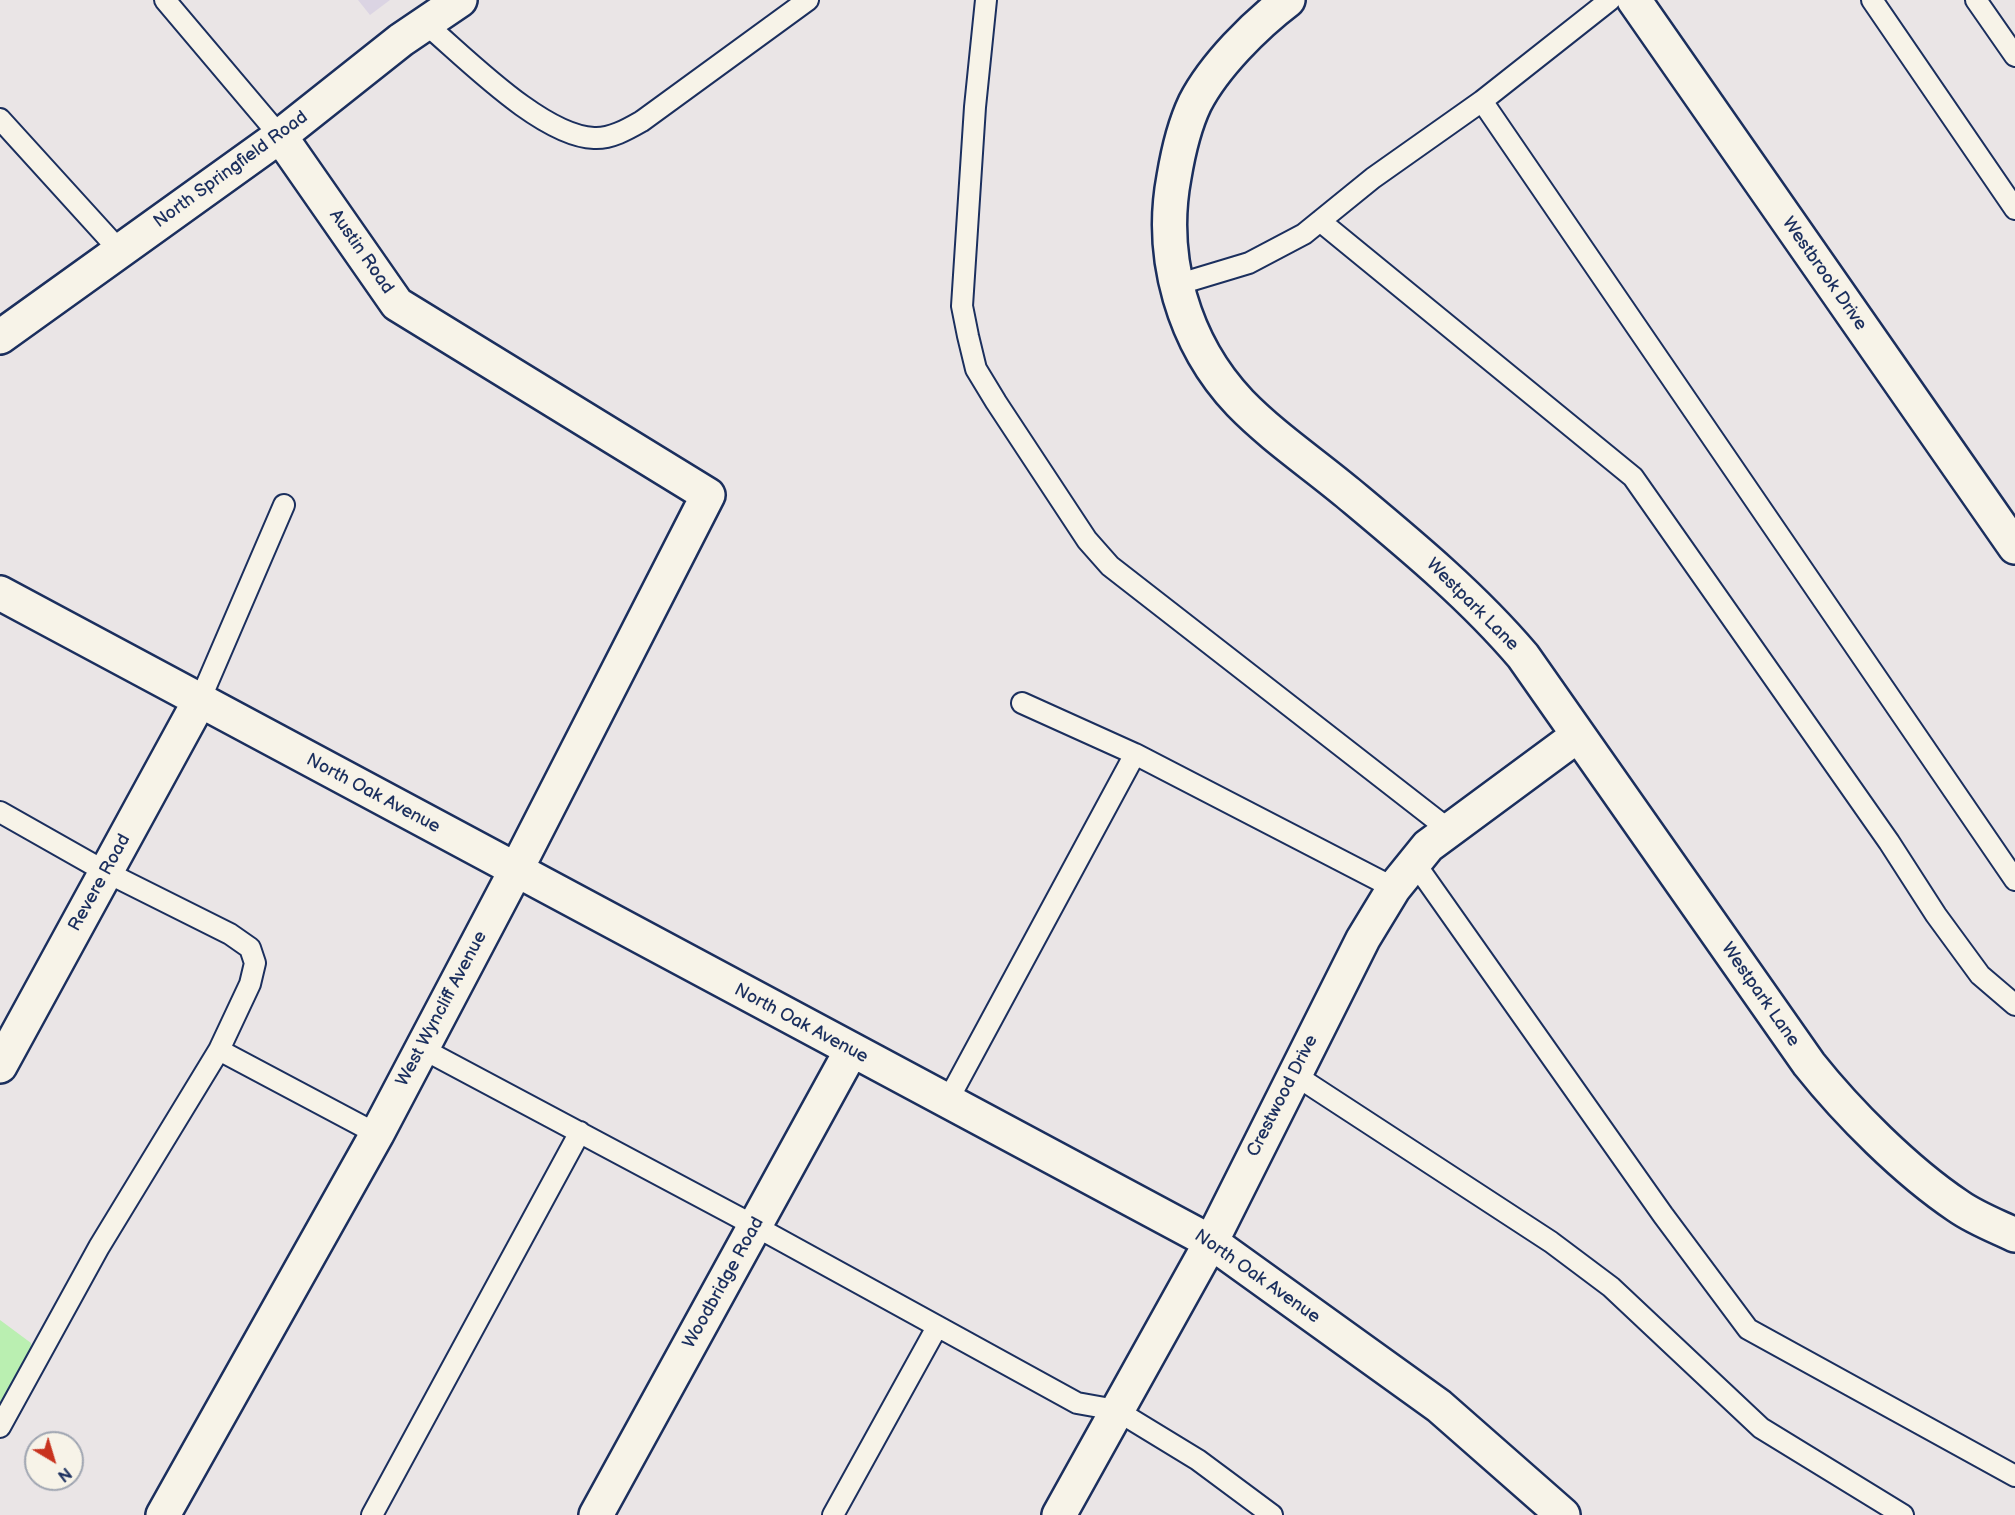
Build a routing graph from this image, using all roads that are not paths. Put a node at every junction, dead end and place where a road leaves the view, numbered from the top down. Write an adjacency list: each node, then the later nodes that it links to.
1 (165, 0): 14 (lane, Austin Road)
2 (460, 0): 10 (street, North Springfield Road)
3 (808, 0): 10 (lane)
4 (986, 0): 29 (lane)
5 (1288, 0): 18 (street, Westpark Lane)
6 (1611, 0): 12 (lane)
7 (1634, 0): 22 (street, Westbrook Drive)
8 (1872, 0): 15 (lane)
9 (1976, 0): 11 (lane)
10 (427, 25): 14 (street, North Springfield Road)
11 (2015, 56)
12 (1482, 101): 16 (lane); 33 (lane)
13 (0, 119): 17 (lane)
14 (280, 136): 17 (street, North Springfield Road); 20 (street, Austin Road)
15 (2015, 209)
16 (1320, 221): 18 (lane); 35 (lane)
17 (120, 251): 19 (street, North Springfield Road)
18 (1176, 285): 26 (street, Westpark Lane)
19 (0, 337)
20 (708, 495): 31 (street, West Wyncliff Avenue)
21 (284, 505): 24 (lane)
22 (2015, 547)
23 (0, 592): 24 (street, North Oak Avenue)
24 (200, 700): 31 (street, North Oak Avenue); 32 (street, Revere Road)
25 (1022, 703): 27 (lane)
26 (1577, 736): 29 (street, Crestwood Drive); 45 (street, Westpark Lane)
27 (1135, 754): 34 (lane); 41 (lane)
28 (0, 812): 32 (lane)
29 (1448, 829): 30 (street, Crestwood Drive)
30 (1414, 862): 34 (street, Crestwood Drive); 50 (lane)
31 (516, 870): 36 (street, West Wyncliff Avenue); 38 (street, North Oak Avenue)
32 (106, 872): 37 (lane); 39 (street, Revere Road)
33 (2015, 880)
34 (1394, 888): 40 (street, Crestwood Drive)
35 (2015, 1005)
36 (422, 1048): 42 (lane); 43 (street, West Wyncliff Avenue)
37 (219, 1050): 43 (lane); 49 (lane)
38 (851, 1051): 41 (street, North Oak Avenue); 44 (street, Woodbridge Road)
39 (0, 1066)
40 (1294, 1075): 46 (street, Crestwood Drive); 58 (lane)
41 (947, 1102): 46 (street, North Oak Avenue)
42 (580, 1132): 44 (lane); 52 (lane)
43 (376, 1134): 51 (street, West Wyncliff Avenue)
44 (755, 1226): 47 (lane); 53 (street, Woodbridge Road)
45 (2015, 1236)
46 (1210, 1242): 48 (street, Crestwood Drive); 57 (street, North Oak Avenue)
47 (937, 1327): 48 (lane); 54 (lane)
48 (1116, 1410): 55 (street, Crestwood Drive); 56 (lane)
49 (0, 1427)
50 (2015, 1476)
51 (163, 1515)
52 (372, 1515)
53 (596, 1515)
54 (833, 1515)
55 (1059, 1515)
56 (1272, 1515)
57 (1563, 1515)
58 (1903, 1515)

